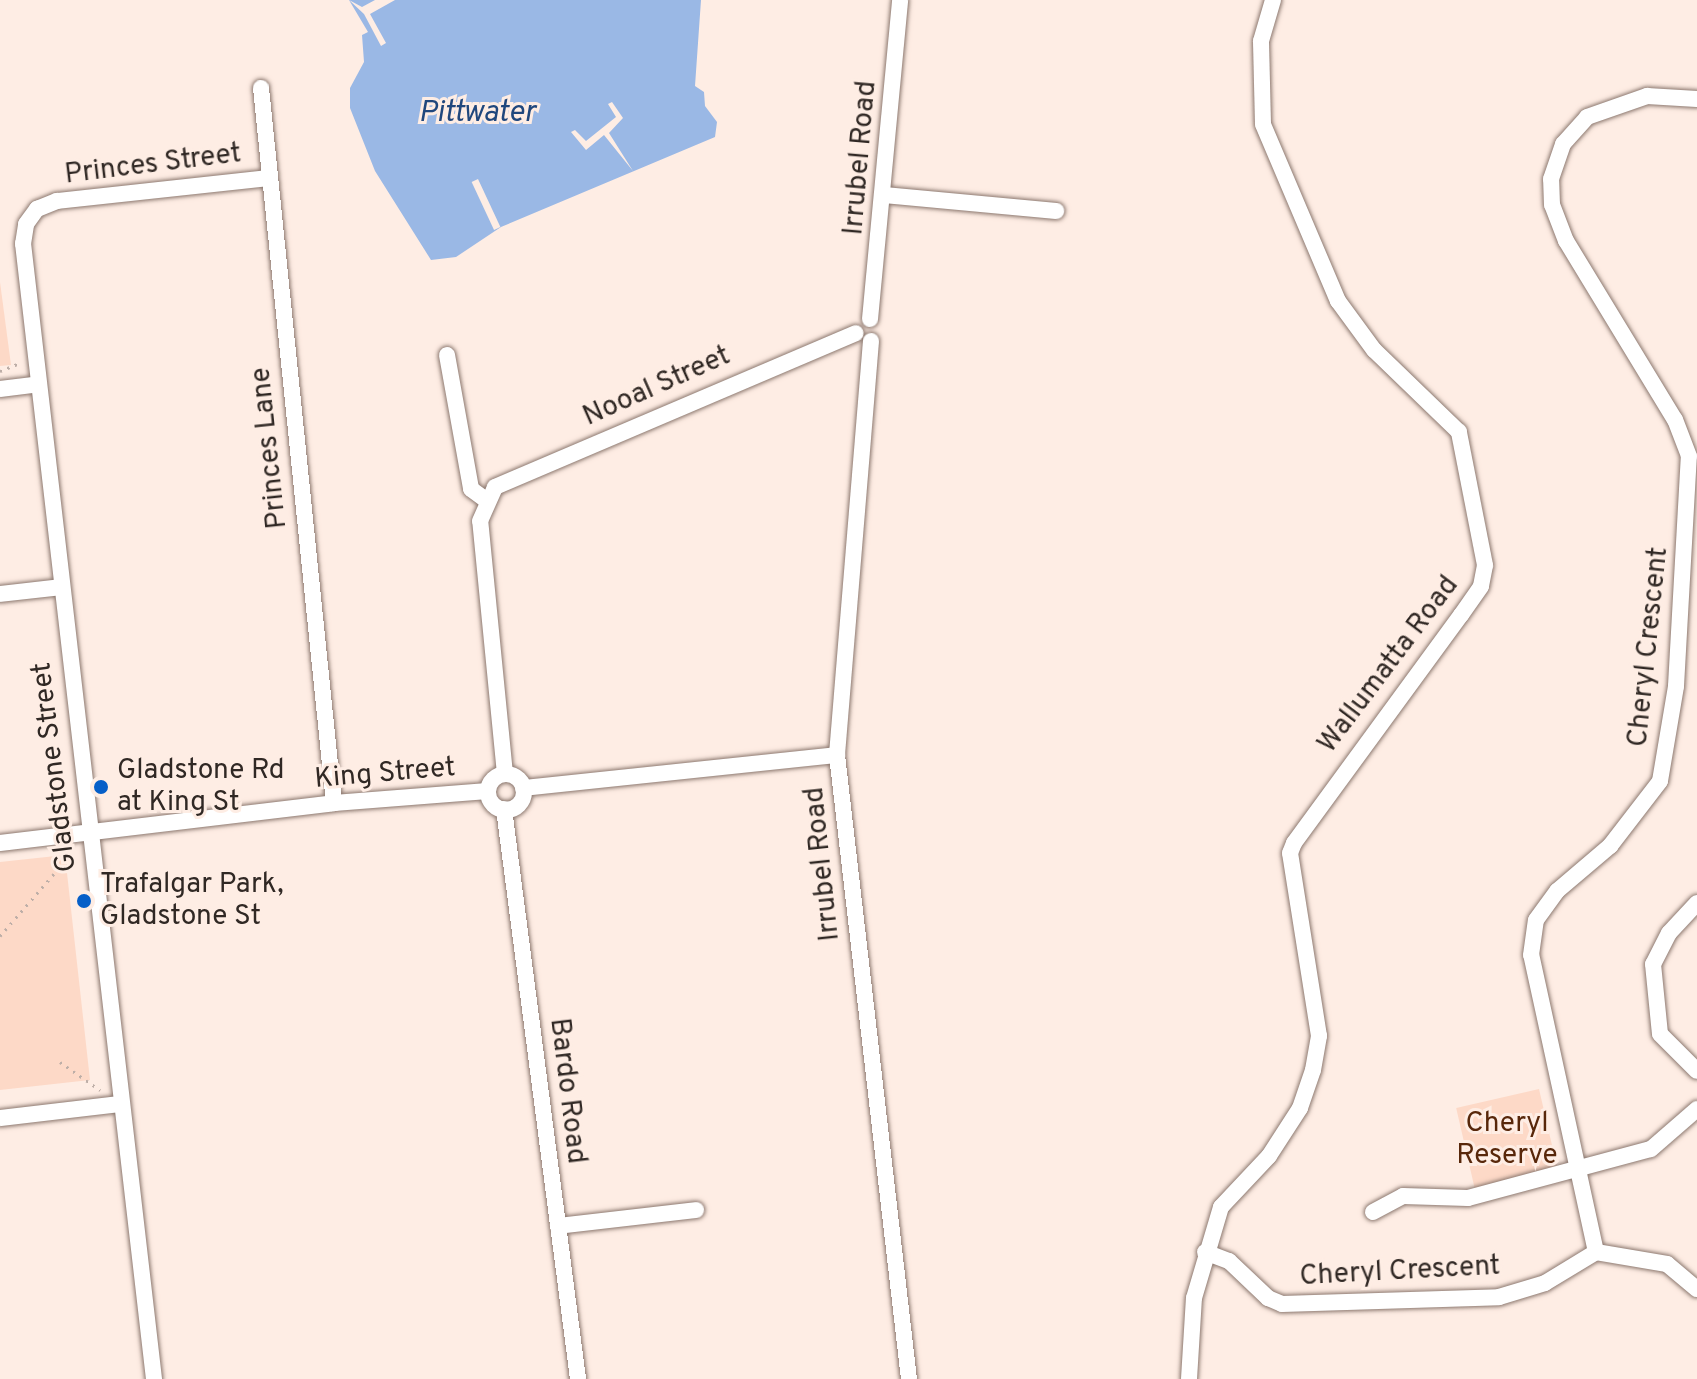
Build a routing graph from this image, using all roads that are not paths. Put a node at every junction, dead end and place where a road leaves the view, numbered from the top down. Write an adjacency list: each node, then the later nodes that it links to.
1 (900, 0): 6 (street, Irrubel Road)
2 (1273, 0): 33 (street, Wallumatta Road)
3 (261, 88): 5 (street, Princes Lane)
4 (1697, 99): 29 (street, Cheryl Crescent)
5 (268, 178): 8 (street, Princes Street); 20 (street, Princes Lane)
6 (884, 195): 7 (street); 9 (street, Irrubel Road)
7 (1056, 211)
8 (23, 244): 11 (street, Gladstone Street)
9 (863, 337): 13 (street, Nooal Street); 16 (street, Irrubel Road)
10 (447, 355): 13 (street)
11 (38, 384): 12 (street); 14 (street, Gladstone Street)
12 (0, 389)
13 (486, 500): 17 (street)
14 (61, 587): 15 (street); 22 (street, Gladstone Street)
15 (0, 594)
16 (837, 755): 18 (street); 38 (street, Irrubel Road)
17 (505, 774): 18 (street); 19 (street)
18 (523, 788): 21 (street)
19 (488, 791): 20 (street, King Street); 21 (street)
20 (334, 803): 22 (street, King Street)
21 (504, 809): 32 (street, Bardo Road)
22 (88, 833): 23 (street, King Street); 26 (street, Gladstone Street)
23 (0, 843)
24 (1697, 903): 25 (street)
25 (1697, 1071)
26 (120, 1104): 28 (street); 36 (street, Gladstone Street)
27 (1697, 1109): 29 (street)
28 (0, 1118)
29 (1577, 1171): 31 (street); 34 (street, Cheryl Crescent)
30 (696, 1210): 32 (street)
31 (1373, 1212)
32 (558, 1226): 37 (street, Bardo Road)
33 (1205, 1252): 34 (street, Cheryl Crescent); 39 (street, Wallumatta Road)
34 (1596, 1252): 35 (street)
35 (1697, 1289)
36 (154, 1379)
37 (578, 1379)
38 (909, 1379)
39 (1189, 1379)

